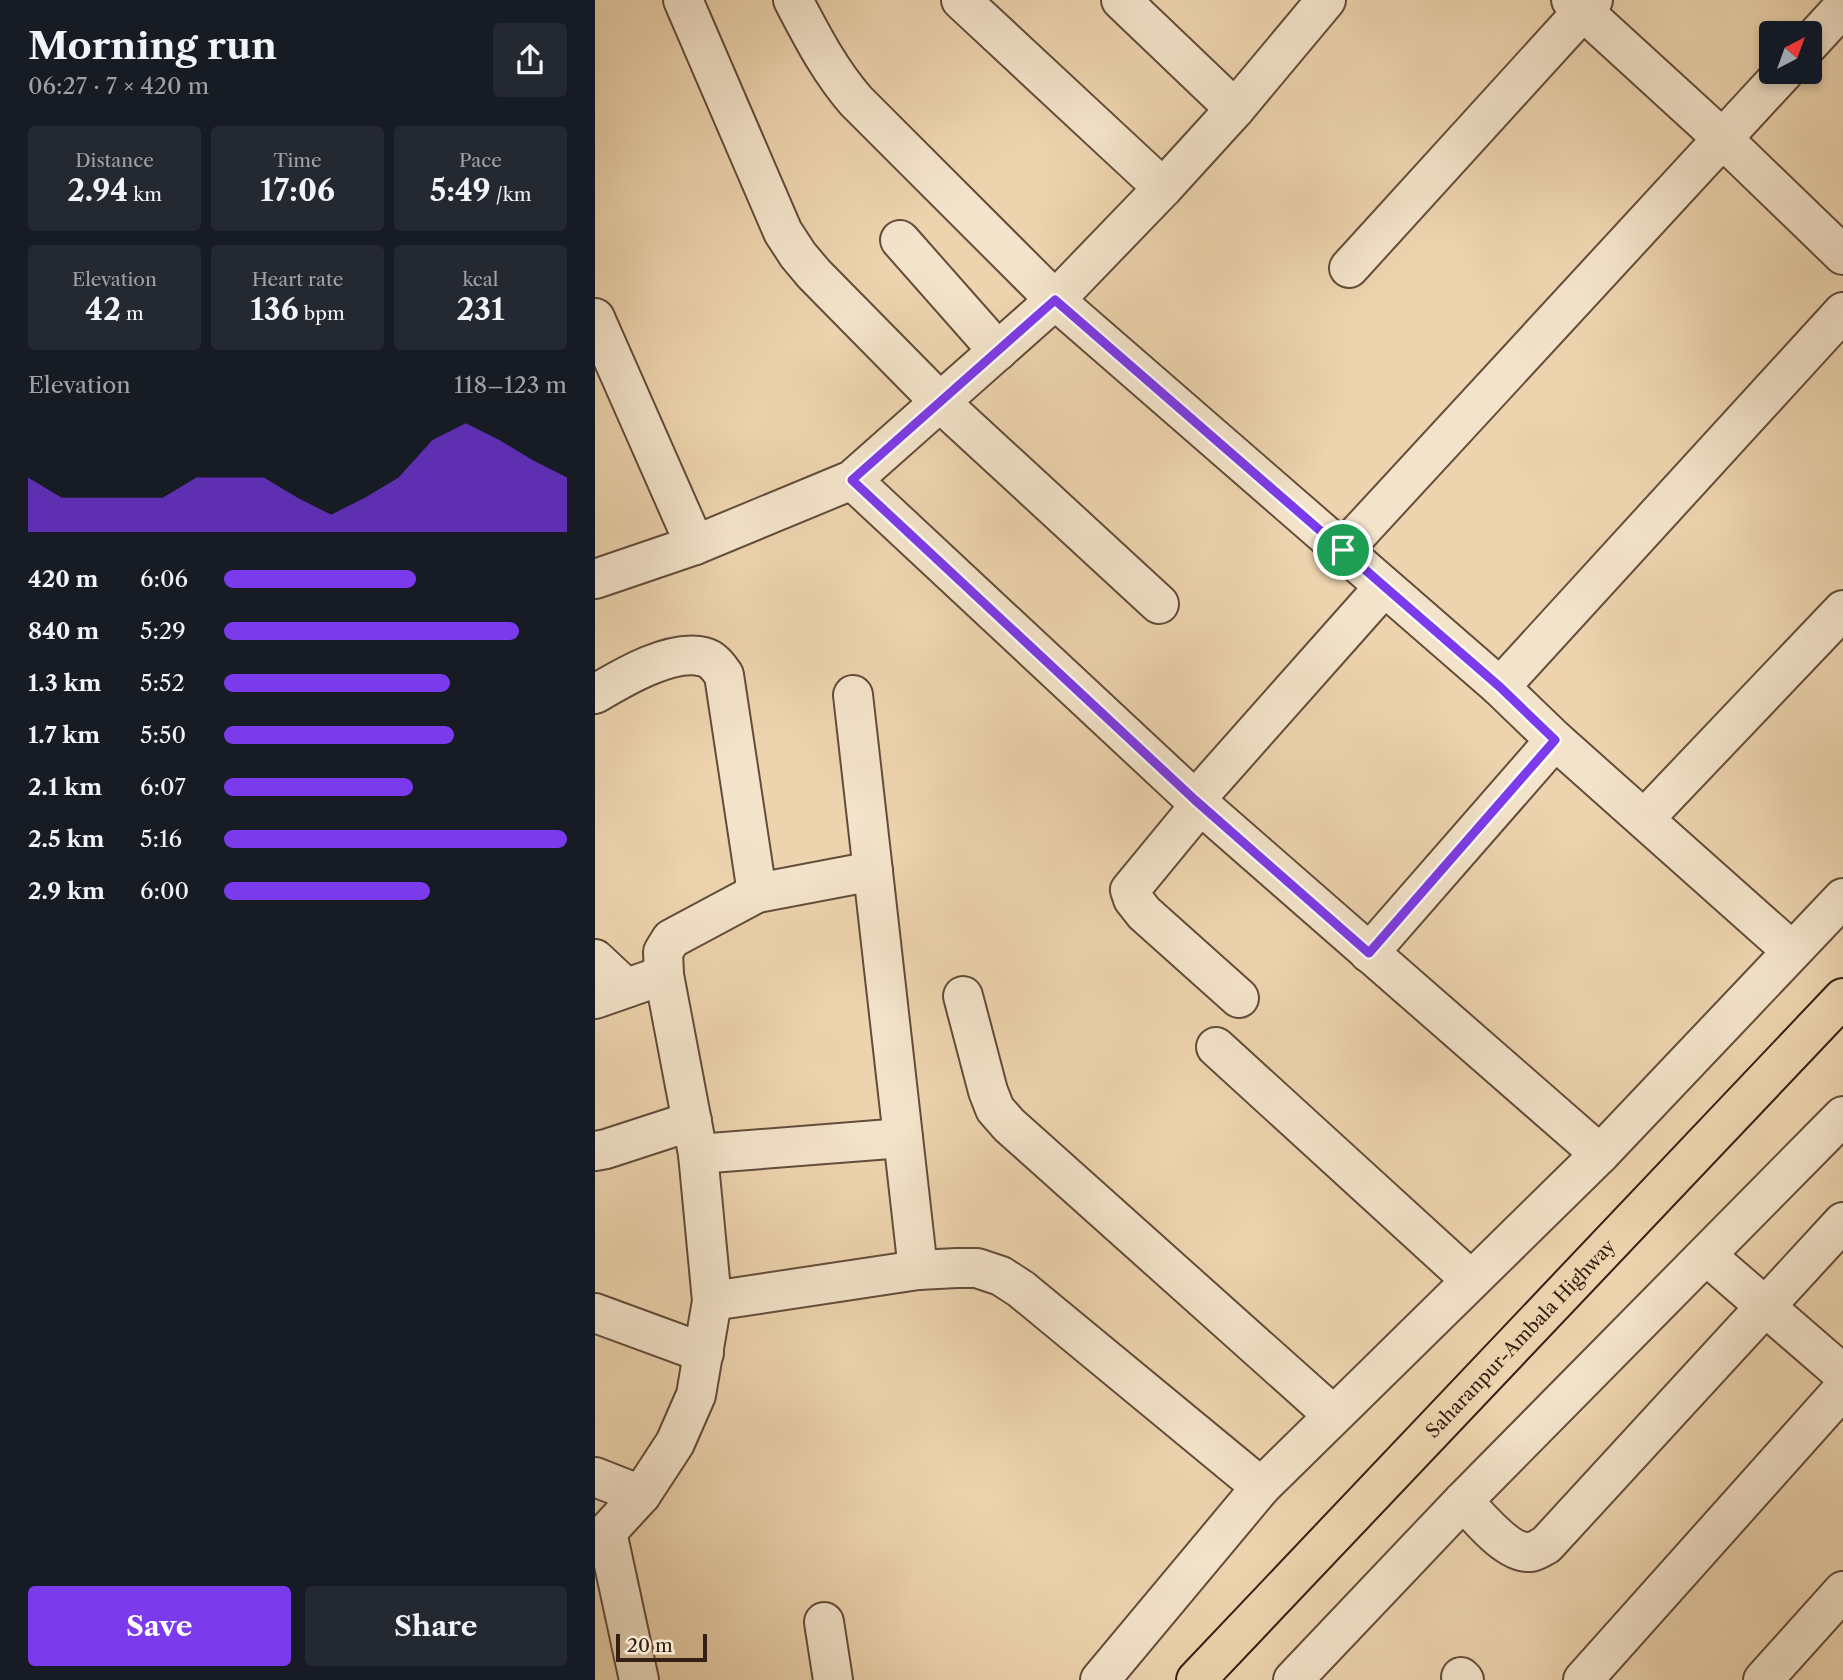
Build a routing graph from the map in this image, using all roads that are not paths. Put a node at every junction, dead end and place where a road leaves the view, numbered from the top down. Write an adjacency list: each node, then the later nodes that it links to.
1 (683, 0): 20 (street)
2 (793, 0): 16 (street)
3 (961, 0): 12 (street)
4 (1121, 0): 10 (street)
5 (1582, 4): 11 (street); 15 (street)
6 (1307, 7): 10 (street)
7 (1843, 7): 8 (street)
8 (1822, 30)
9 (1773, 84): 11 (street)
10 (1235, 109): 12 (street)
11 (1723, 139): 14 (street); 23 (street)
12 (1163, 188): 16 (street)
13 (900, 240): 19 (street)
14 (1843, 255)
15 (1349, 268)
16 (1055, 300): 19 (street); 23 (street)
17 (1843, 312): 28 (street)
18 (595, 318): 22 (street)
19 (998, 351): 20 (street)
20 (941, 403): 21 (street); 26 (street)
21 (852, 480): 22 (street); 32 (street)
22 (695, 545): 24 (street)
23 (1343, 550): 25 (street)
24 (595, 579)
25 (1384, 587): 28 (street); 32 (street)
26 (1159, 604)
27 (1843, 610): 33 (street)
28 (1500, 687): 31 (street)
29 (595, 694): 35 (street)
30 (853, 695): 34 (street)
31 (1555, 740): 33 (street); 38 (street)
32 (1198, 802): 38 (street); 43 (street)
33 (1645, 818): 37 (street)
34 (873, 871): 35 (street); 48 (street)
35 (757, 893): 40 (street)
36 (1843, 898): 37 (street)
37 (1792, 951): 50 (street)
38 (1369, 953): 50 (street)
39 (595, 959): 41 (street)
40 (664, 975): 41 (street); 47 (street)
41 (611, 993)
42 (963, 996): 61 (street)
43 (1239, 998)
44 (1843, 998): 72 (main road, Saharanpur-Ambala Highway)
45 (1216, 1047): 54 (street)
46 (1843, 1116): 52 (street)
47 (695, 1137): 48 (street); 49 (street); 55 (street)
48 (903, 1138): 53 (street)
49 (595, 1151)
50 (1600, 1154): 54 (street)
51 (1843, 1222): 56 (street)
52 (1707, 1256): 56 (street); 65 (street)
53 (918, 1270): 55 (street); 63 (street)
54 (1471, 1280): 61 (street)
55 (712, 1301): 58 (street)
56 (1766, 1308): 59 (street); 65 (street)
57 (595, 1314): 58 (street)
58 (704, 1353): 64 (street)
59 (1843, 1374)
60 (1843, 1389): 74 (street)
61 (1333, 1415): 63 (street)
62 (595, 1477): 64 (street)
63 (1261, 1487): 71 (street)
64 (641, 1495): 66 (street)
65 (1463, 1501): 73 (street)
66 (601, 1539): 69 (street)
67 (1836, 1612): 75 (street)
68 (824, 1622): 70 (street)
69 (639, 1680)
70 (833, 1680)
71 (1100, 1680)
72 (1196, 1680)
73 (1293, 1680)
74 (1583, 1680)
75 (1763, 1680)

